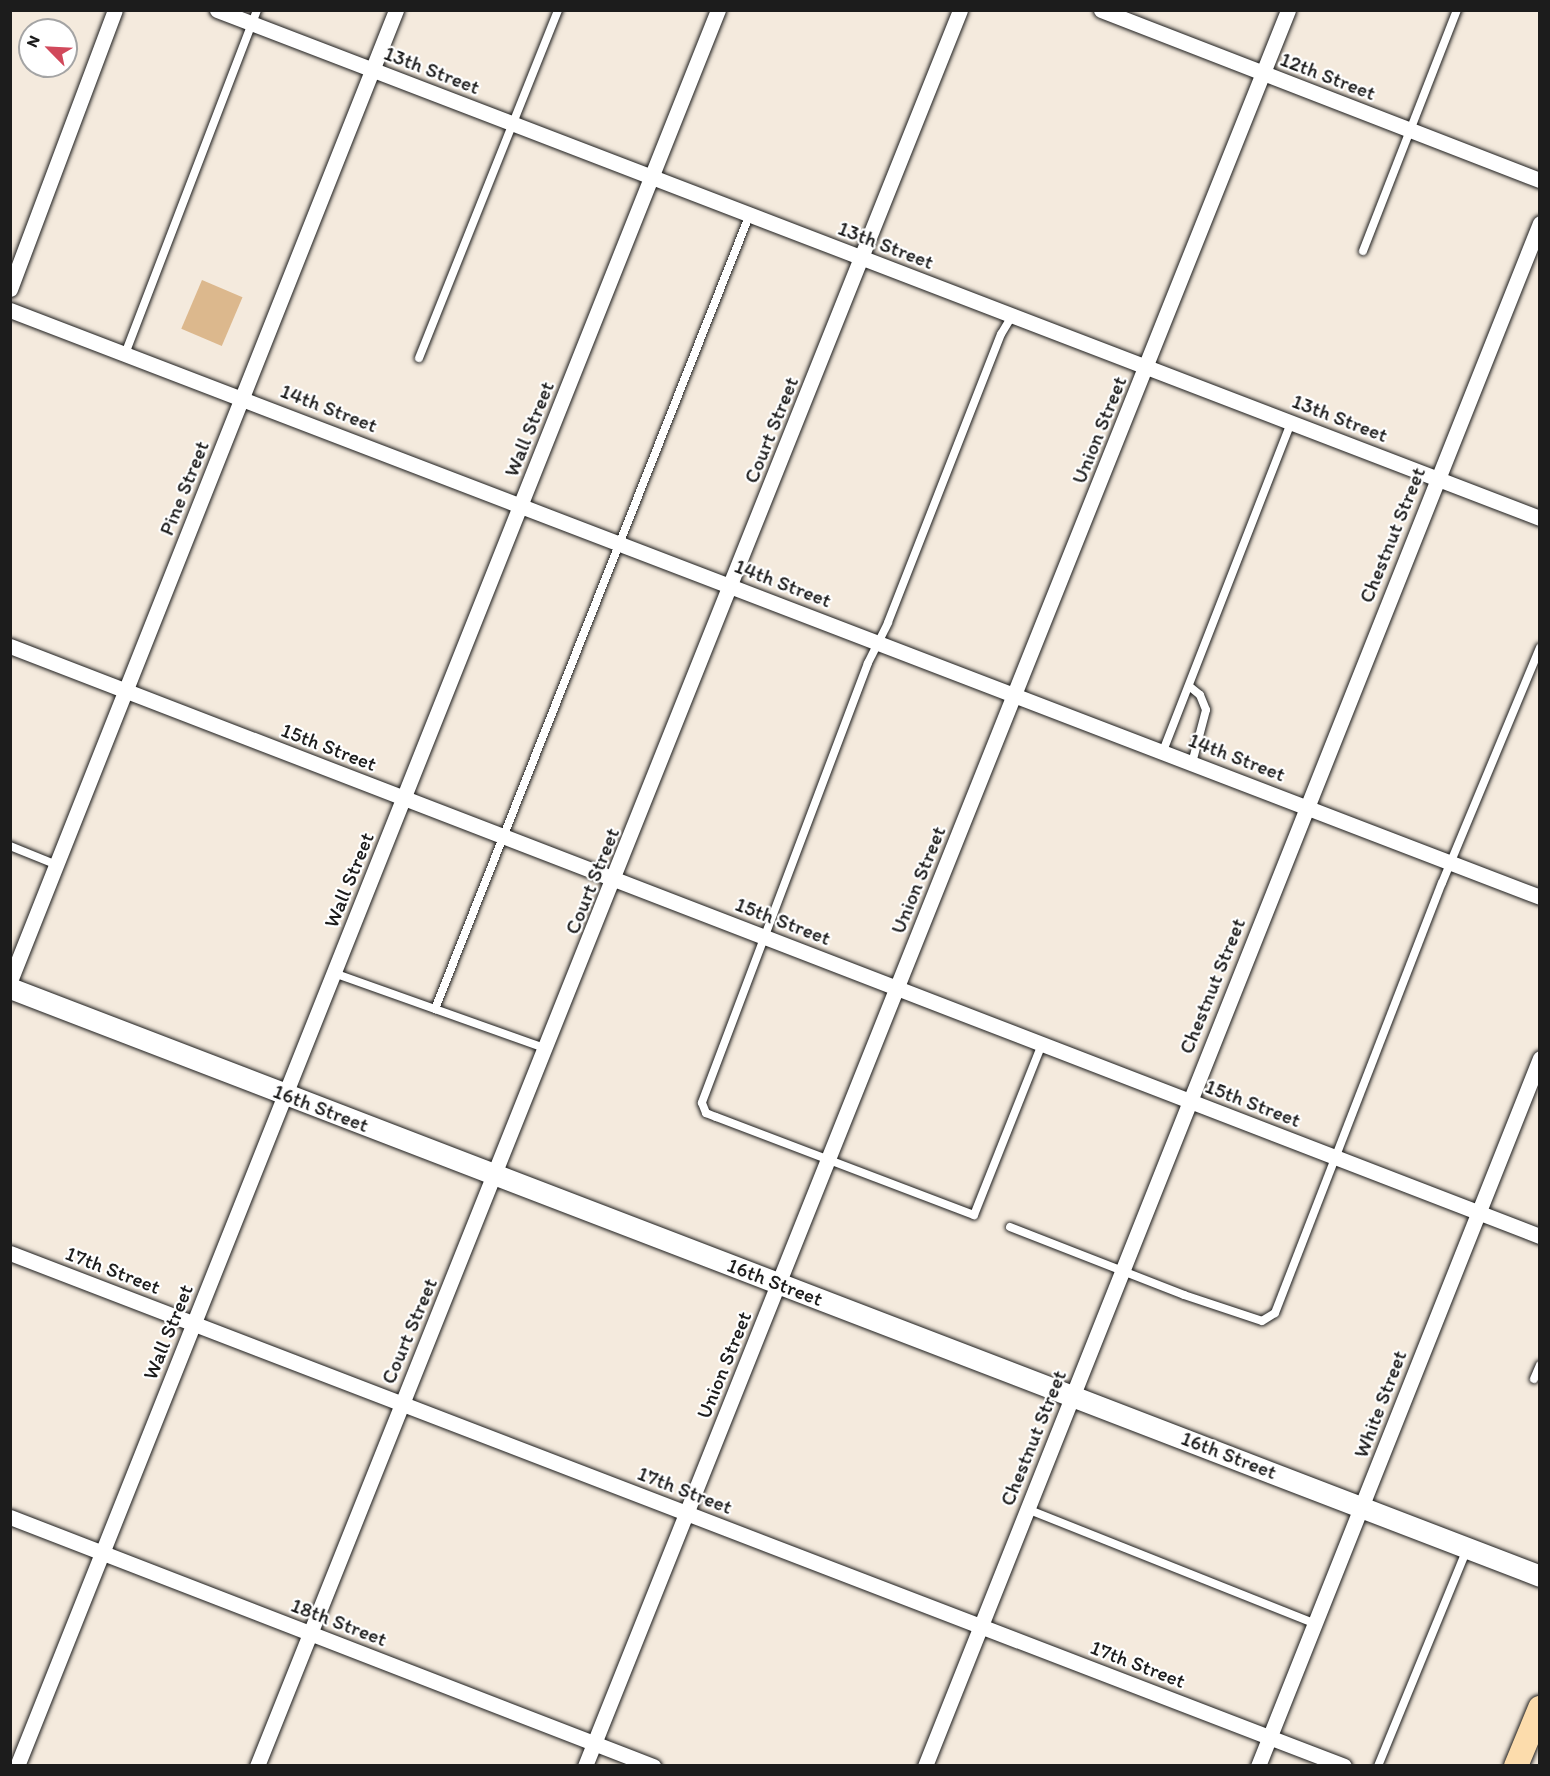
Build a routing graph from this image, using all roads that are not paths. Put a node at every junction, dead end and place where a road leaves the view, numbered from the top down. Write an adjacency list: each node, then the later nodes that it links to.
1 (115, 10): 21 (street)
2 (217, 10): 10 (street, 13th Street)
3 (396, 10): 11 (street, Pine Street)
4 (558, 10): 13 (lane)
5 (718, 10): 15 (street, Wall Street)
6 (960, 10): 20 (street, Court Street)
7 (1101, 10): 12 (street, 12th Street)
8 (1288, 10): 12 (street, Union Street)
9 (1457, 10): 14 (lane)
10 (255, 17): 11 (street, 13th Street); 24 (lane)
11 (373, 69): 13 (street, 13th Street); 27 (street, Pine Street)
12 (1263, 74): 14 (street, 12th Street); 26 (street, Union Street)
13 (512, 124): 15 (street, 13th Street); 25 (lane)
14 (1409, 129): 16 (street, 12th Street); 19 (lane)
15 (651, 178): 17 (street, 13th Street); 30 (street, Wall Street)
16 (1539, 180)
17 (750, 214): 20 (street, 13th Street); 32 (lane)
18 (1539, 223): 29 (street, Chestnut Street)
19 (1363, 250)
20 (862, 258): 23 (street, 13th Street); 33 (street, Court Street)
21 (10, 290)
22 (10, 310): 24 (street, 14th Street)
23 (1012, 316): 26 (street, 13th Street); 34 (lane)
24 (125, 354): 27 (street, 14th Street)
25 (419, 358)
26 (1147, 367): 28 (street, 13th Street); 39 (street, Union Street)
27 (243, 398): 30 (street, 14th Street); 38 (street, Pine Street)
28 (1291, 422): 29 (street, 13th Street); 37 (lane)
29 (1437, 478): 31 (street, 13th Street); 43 (street, Chestnut Street)
30 (522, 504): 32 (street, 14th Street); 42 (street, Wall Street)
31 (1539, 518)
32 (620, 542): 33 (street, 14th Street); 44 (lane)
33 (733, 586): 34 (street, 14th Street); 48 (street, Court Street)
34 (878, 643): 39 (street, 14th Street); 50 (lane)
35 (10, 646): 38 (street, 15th Street)
36 (1539, 648): 46 (lane)
37 (1190, 686): 40 (lane); 41 (lane)
38 (126, 691): 42 (street, 15th Street); 47 (street, Pine Street)
39 (1014, 695): 40 (street, 14th Street); 54 (street, Union Street)
40 (1163, 751): 41 (street, 14th Street)
41 (1192, 763): 43 (street, 14th Street)
42 (404, 798): 44 (street, 15th Street); 51 (street, Wall Street)
43 (1306, 807): 46 (street, 14th Street); 60 (street, Chestnut Street)
44 (504, 838): 48 (street, 15th Street); 55 (lane)
45 (10, 846): 47 (lane)
46 (1451, 863): 49 (street, 14th Street); 61 (lane)
47 (57, 865): 52 (street, Pine Street)
48 (615, 879): 50 (street, 15th Street); 57 (street, Court Street)
49 (1539, 897)
50 (768, 937): 54 (street, 15th Street); 62 (lane)
51 (334, 973): 55 (lane); 59 (street, Wall Street)
52 (10, 981)
53 (10, 988): 59 (street, 16th Street)
54 (897, 989): 56 (street, 15th Street); 62 (street, Union Street)
55 (435, 1009): 57 (lane)
56 (1042, 1044): 60 (street, 15th Street); 62 (lane)
57 (548, 1049): 63 (street, Court Street)
58 (1539, 1058): 64 (street, White Street)
59 (285, 1094): 63 (street, 16th Street); 70 (street, Wall Street)
60 (1189, 1101): 61 (street, 15th Street); 68 (street, Chestnut Street)
61 (1336, 1157): 64 (street, 15th Street); 68 (lane)
62 (829, 1158): 69 (street, Union Street)
63 (497, 1174): 69 (street, 16th Street); 74 (street, Court Street)
64 (1478, 1212): 66 (street, 15th Street); 75 (street, White Street)
65 (1010, 1227): 68 (lane)
66 (1539, 1236)
67 (10, 1253): 70 (street, 17th Street)
68 (1122, 1270): 73 (street, Chestnut Street)
69 (779, 1284): 73 (street, 16th Street); 77 (street, Union Street)
70 (193, 1324): 74 (street, 17th Street); 80 (street, Wall Street)
71 (1539, 1365): 72 (lane)
72 (1534, 1378)
73 (1072, 1395): 75 (street, 16th Street); 76 (street, Chestnut Street)
74 (402, 1403): 77 (street, 17th Street); 84 (street, Court Street)
75 (1363, 1506): 79 (street, 16th Street); 82 (street, White Street)
76 (1027, 1509): 82 (lane); 83 (street, Chestnut Street)
77 (688, 1514): 83 (street, 17th Street); 87 (street, Union Street)
78 (10, 1517): 80 (street, 18th Street)
79 (1468, 1547): 81 (street, 16th Street); 95 (lane)
80 (102, 1552): 84 (street, 18th Street); 88 (street, Wall Street)
81 (1539, 1576)
82 (1316, 1624): 86 (street, White Street)
83 (980, 1626): 86 (street, 17th Street); 92 (street, Chestnut Street)
84 (310, 1633): 87 (street, 18th Street); 89 (street, Court Street)
85 (1539, 1708): 96 (main road)
86 (1269, 1738): 93 (street, White Street); 94 (street, 17th Street)
87 (594, 1743): 90 (street, Union Street); 91 (street, 18th Street)
88 (17, 1766)
89 (257, 1766)
90 (585, 1766)
91 (653, 1766)
92 (925, 1766)
93 (1258, 1766)
94 (1344, 1766)
95 (1378, 1766)
96 (1516, 1766)

